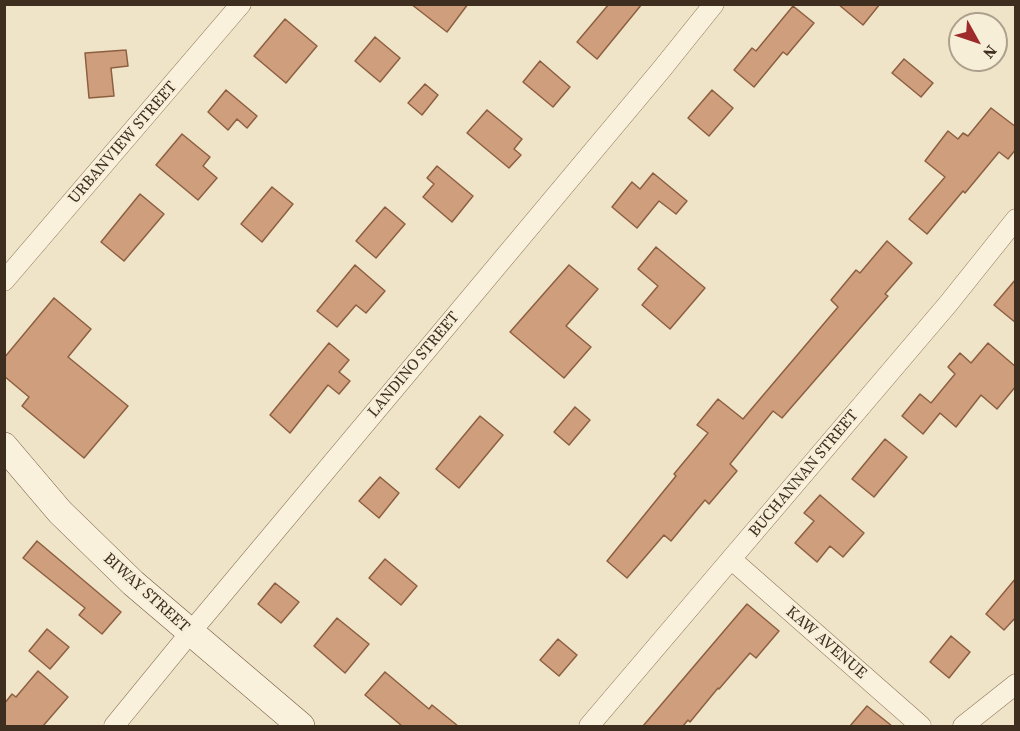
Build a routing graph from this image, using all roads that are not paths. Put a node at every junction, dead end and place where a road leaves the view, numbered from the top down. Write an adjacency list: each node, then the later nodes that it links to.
1 (241, 4): 4 (street, URBANVIEW STREET)
2 (714, 4): 7 (street, LANDINO STREET)
3 (1016, 219): 6 (street, BUCHANNAN STREET)
4 (4, 281)
5 (4, 446): 7 (street, BIWAY STREET)
6 (731, 559): 11 (street, BUCHANNAN STREET); 12 (street, KAW AVENUE)
7 (190, 633): 9 (street, LANDINO STREET); 10 (street, BIWAY STREET)
8 (1016, 684): 13 (street)
9 (114, 726)
10 (301, 726)
11 (589, 726)
12 (921, 726)
13 (963, 726)

